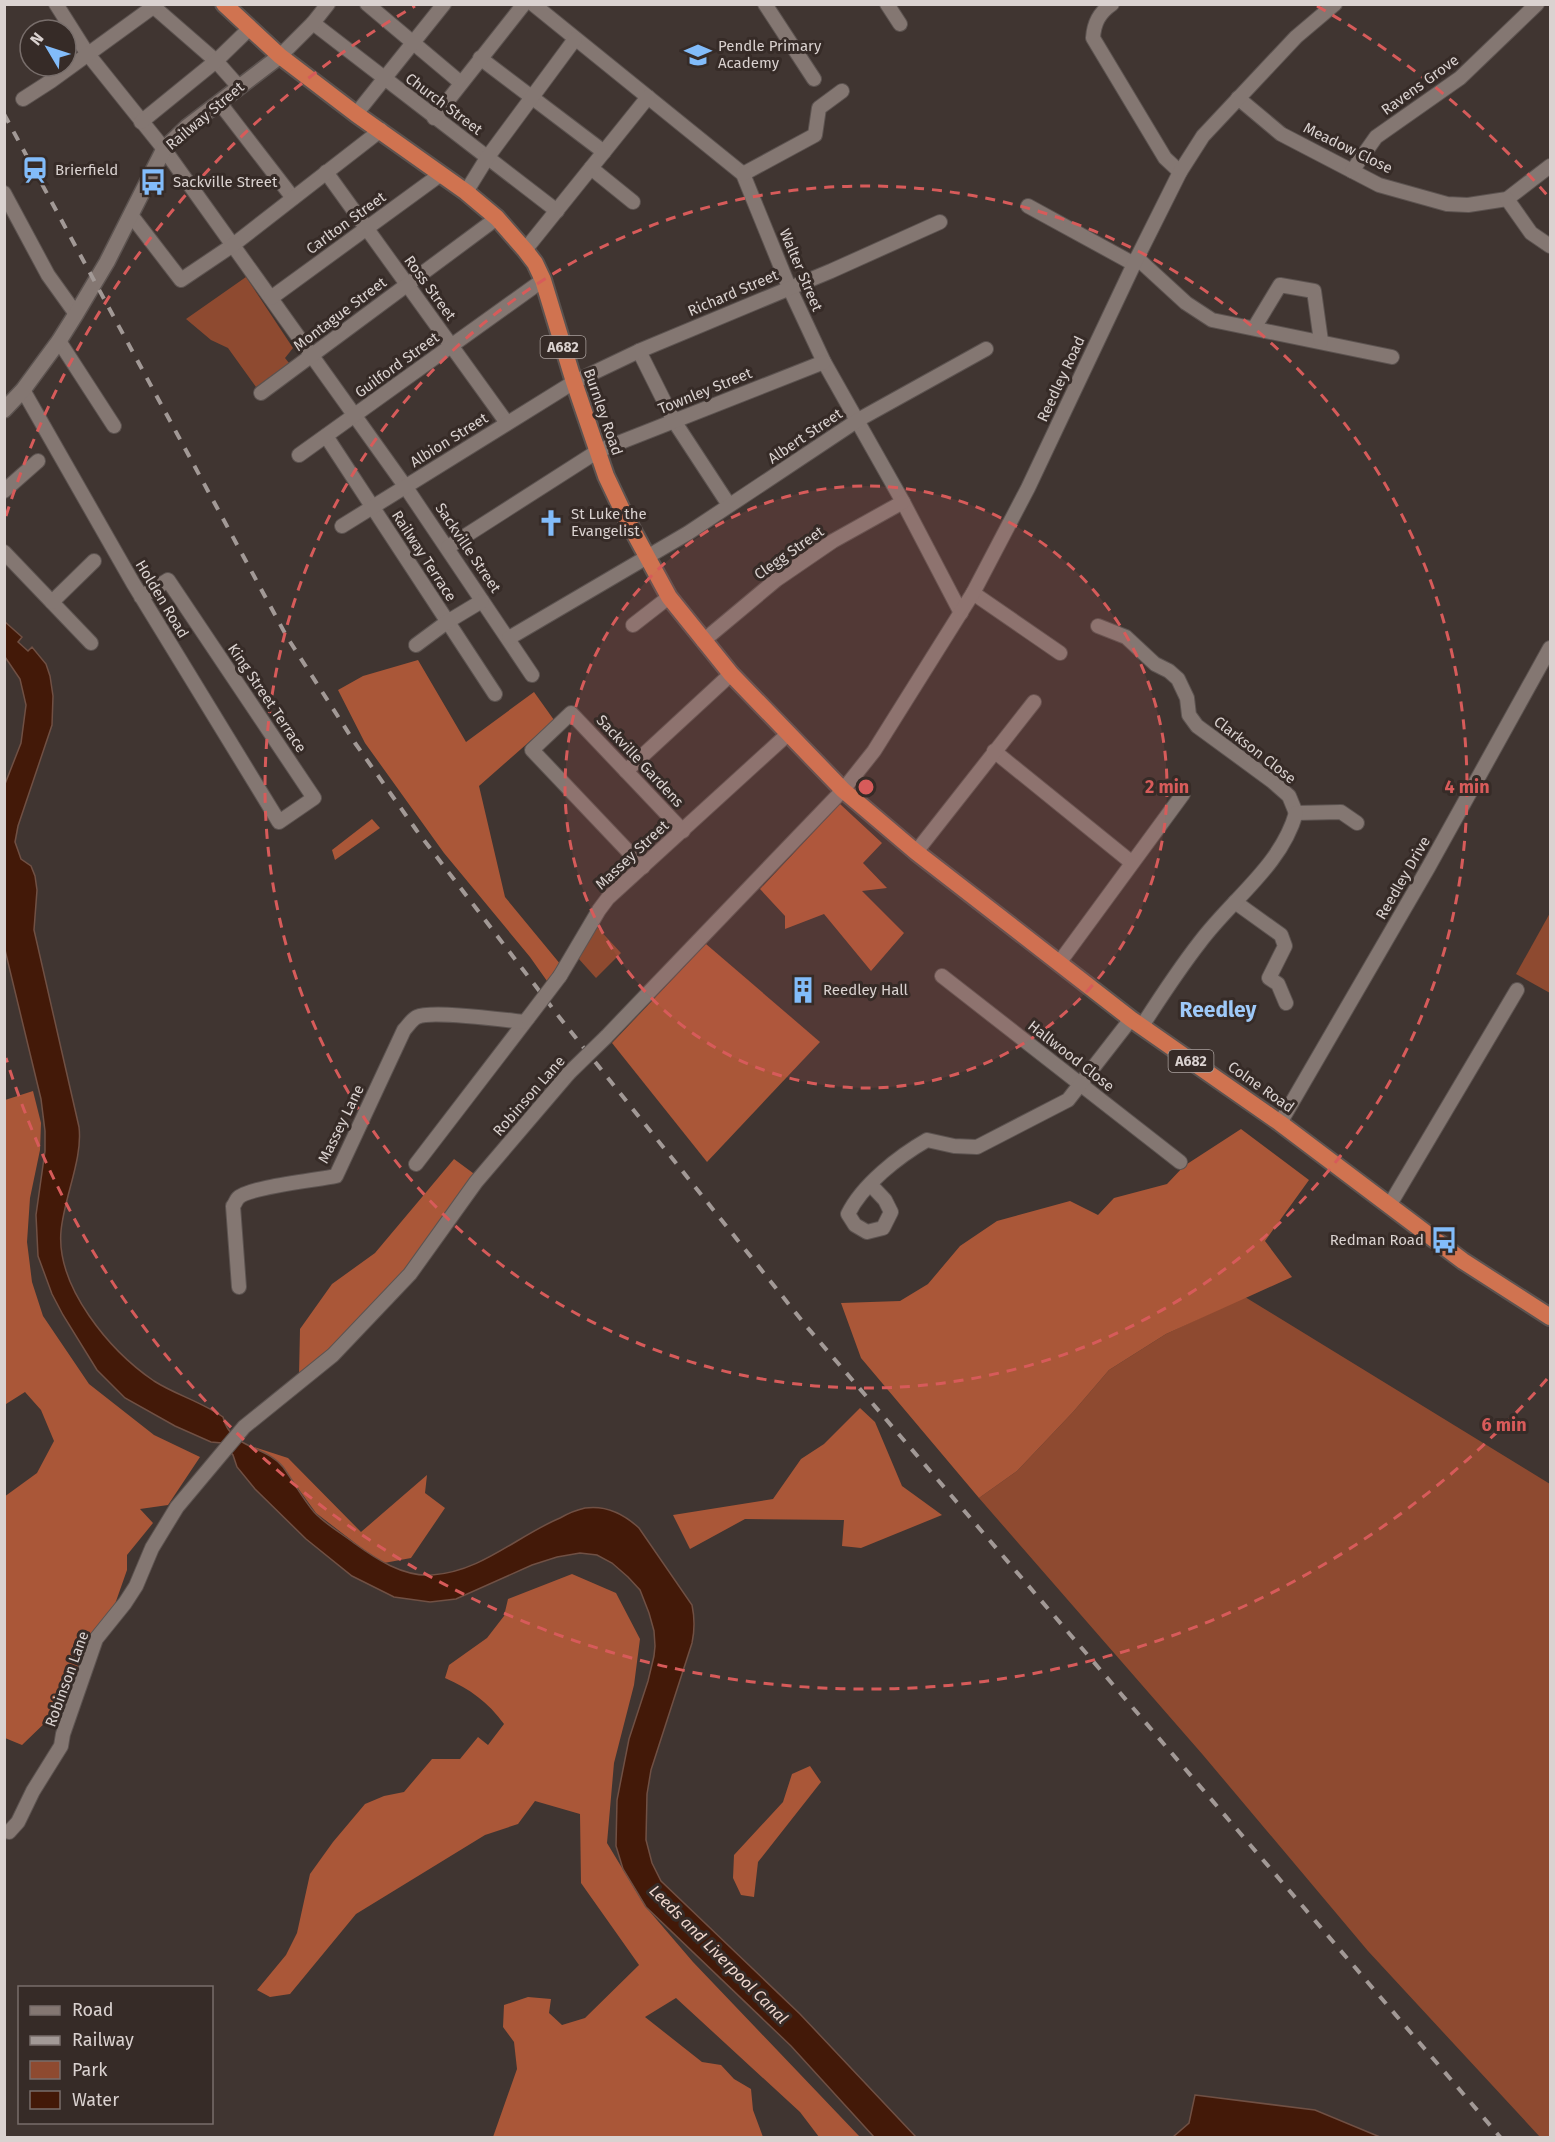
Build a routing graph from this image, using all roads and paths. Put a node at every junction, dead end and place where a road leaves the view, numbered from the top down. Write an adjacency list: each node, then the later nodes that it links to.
1 (56, 4): 18 (street, Sackville Street)
2 (224, 4): 15 (highway, A682)
3 (328, 4): 13 (street)
4 (367, 4): 17 (street)
5 (444, 4): 17 (street)
6 (765, 4): 23 (street)
7 (887, 4): 14 (street)
8 (1112, 4): 43 (street)
9 (1335, 4): 29 (street, Reedley Road)
10 (1538, 4): 41 (street, Ravens Grove)
11 (533, 5): 16 (street, Walter Street); 20 (street)
12 (156, 6): 18 (street); 21 (street)
13 (313, 23): 19 (street); 22 (street, Church Street)
14 (900, 24)
15 (249, 29): 19 (highway, A682); 21 (street)
16 (575, 39): 27 (street); 28 (street, Walter Street)
17 (413, 43): 22 (street); 24 (street)
18 (87, 53): 30 (street); 34 (street, Sackville Street)
19 (280, 56): 25 (main road, Railway Street); 32 (highway, Burnley Road / A682)
20 (480, 58): 24 (street); 27 (street)
21 (216, 62): 25 (street); 34 (street)
22 (384, 79): 32 (street); 33 (street, Church Street)
23 (814, 79)
24 (460, 83): 33 (street)
25 (239, 87): 31 (main road, Railway Street)
26 (842, 91): 45 (street)
27 (532, 97): 37 (street); 38 (street)
28 (648, 97): 37 (street); 45 (street, Walter Street)
29 (1238, 98): 41 (street, Meadow Close); 43 (street, Reedley Road)
30 (22, 99)
31 (219, 102): 36 (main road, Railway Street); 48 (street)
32 (356, 114): 35 (highway, Burnley Road / A682)
33 (434, 118): 38 (street, Church Street)
34 (141, 122): 36 (street, Sackville Street)
35 (381, 130): 42 (street); 44 (highway, Burnley Road / A682)
36 (164, 149): 53 (main road, Railway Street); 57 (street, Sackville Street)
37 (604, 152): 40 (street)
38 (487, 158): 46 (street); 52 (street, Church Street)
39 (1551, 166): 49 (street, Meadow Close)
40 (591, 168): 50 (street); 52 (street)
41 (1352, 171): 49 (street, Meadow Close)
42 (326, 172): 48 (street); 56 (street, Ross Street)
43 (1180, 172): 60 (street, Reedley Road)
44 (441, 174): 46 (highway, Burnley Road / A682); 56 (street, Carlton Street)
45 (743, 174): 63 (street, Walter Street)
46 (466, 192): 54 (highway, Burnley Road / A682)
47 (4, 193): 65 (street)
48 (292, 198): 57 (street)
49 (1507, 199): 58 (street)
50 (633, 202)
51 (1028, 206): 60 (street)
52 (557, 210): 59 (street)
53 (131, 215): 57 (street); 65 (main road, Railway Street)
54 (497, 218): 59 (highway, Burnley Road / A682); 62 (street, Montague Street)
55 (940, 222): 63 (street, Richard Street)
56 (367, 228): 62 (street, Ross Street); 64 (street, Carlton Street)
57 (233, 245): 64 (street, Sackville Street)
58 (1551, 246)
59 (525, 250): 61 (highway, Burnley Road / A682)
60 (1136, 261): 66 (street); 98 (street, Reedley Road)
61 (543, 280): 69 (street, Guilford Street); 75 (highway, Burnley Road / A682)
62 (407, 285): 69 (street, Ross Street); 72 (street, Montague Street)
63 (789, 287): 71 (street, Richard Street); 74 (street, Walter Street)
64 (271, 298): 72 (street, Sackville Street)
65 (76, 314): 67 (main road, Railway Street)
66 (1254, 328): 68 (street); 68 (street)
67 (59, 341): 76 (main road, Railway Street); 83 (street)
68 (1321, 341): 73 (street)
69 (451, 346): 79 (street, Guilford Street); 82 (street, Ross Street)
70 (986, 349): 80 (street, Albert Street)
71 (639, 351): 75 (street, Richard Street); 81 (street)
72 (312, 355): 77 (street, Montague Street); 79 (street, Sackville Street)
73 (1392, 357)
74 (824, 362): 80 (street, Walter Street); 81 (street, Townley Street)
75 (574, 382): 82 (street, Albion Street); 85 (highway, Burnley Road / A682)
76 (22, 390): 78 (main road, Railway Street); 99 (street, Holden Road)
77 (261, 393)
78 (4, 410)
79 (355, 415): 84 (street, Guilford Street); 88 (street, Sackville Street)
80 (858, 420): 90 (street, Walter Street); 91 (street, Albert Street)
81 (674, 421): 85 (street, Townley Street); 91 (street)
82 (507, 423): 88 (street, Albion Street)
83 (114, 426)
84 (326, 436): 86 (street, Guilford Street); 92 (street, Railway Terrace)
85 (598, 451): 94 (street, Townley Street); 96 (highway, Burnley Road / A682)
86 (299, 455)
87 (38, 461): 89 (street)
88 (405, 486): 92 (street, Albion Street); 94 (street, Sackville Street)
89 (4, 491)
90 (903, 502): 103 (street, Walter Street); 108 (street, Clegg Street)
91 (729, 505): 96 (street, Albert Street)
92 (372, 507): 93 (street, Albion Street); 104 (street, Railway Terrace)
93 (342, 526)
94 (448, 547): 101 (street, Sackville Street)
95 (4, 552): 102 (street)
96 (646, 558): 100 (highway, Burnley Road / A682); 107 (street, Albert Street)
97 (94, 561): 102 (street)
98 (973, 593): 103 (street, Reedley Road); 112 (street)
99 (141, 597): 123 (street, Holden Road); 123 (street, King Street Terrace)
100 (669, 597): 105 (street); 108 (highway, Burnley Road / A682)
101 (482, 601): 104 (street); 107 (street, Sackville Street)
102 (52, 602): 109 (street)
103 (961, 613): 120 (street, Reedley Road)
104 (447, 622): 110 (street); 115 (street, Railway Terrace)
105 (633, 625)
106 (1098, 626): 122 (street, Clarkson Close)
107 (509, 638): 114 (street, Sackville Street)
108 (703, 641): 113 (highway, Burnley Road / A682)
109 (92, 643)
110 (416, 645)
111 (1551, 648): 137 (street, Reedley Drive)
112 (1060, 653)
113 (731, 674): 117 (highway, Burnley Road / A682); 119 (street)
114 (532, 675)
115 (495, 694)
116 (1034, 702): 118 (street)
117 (789, 733): 120 (highway, Burnley Road / A682); 125 (street, Massey Street)
118 (994, 752): 126 (street); 127 (street)
119 (626, 771): 125 (street, Sackville Gardens); 128 (street, Sackville Gardens)
120 (843, 790): 126 (highway, Colne Road / A682); 144 (street, Robinson Lane, bridge)
121 (1183, 794): 127 (street)
122 (1296, 813): 124 (street); 129 (street)
123 (279, 822)
124 (1357, 823)
125 (682, 831): 128 (street, Massey Street)
126 (916, 852): 130 (highway, Colne Road / A682)
127 (1131, 862): 130 (street)
128 (643, 867): 134 (street, Massey Street, bridge)
129 (1235, 902): 133 (street); 135 (street)
130 (1059, 963): 135 (highway, Colne Road / A682)
131 (942, 976): 136 (street, Hallwood Close)
132 (1517, 990): 141 (street)
133 (1286, 1003)
134 (526, 1020): 139 (street, Massey Street); 142 (street, Massey Lane)
135 (1137, 1022): 136 (street); 137 (highway, Colne Road / A682)
136 (1081, 1086): 138 (street, Hallwood Close); 140 (street)
137 (1280, 1123): 141 (highway, Colne Road / A682)
138 (1180, 1162)
139 (416, 1164)
140 (870, 1184)
141 (1389, 1206): 143 (highway, Colne Road / A682)
142 (239, 1287)
143 (1551, 1317)
144 (9, 1832)

